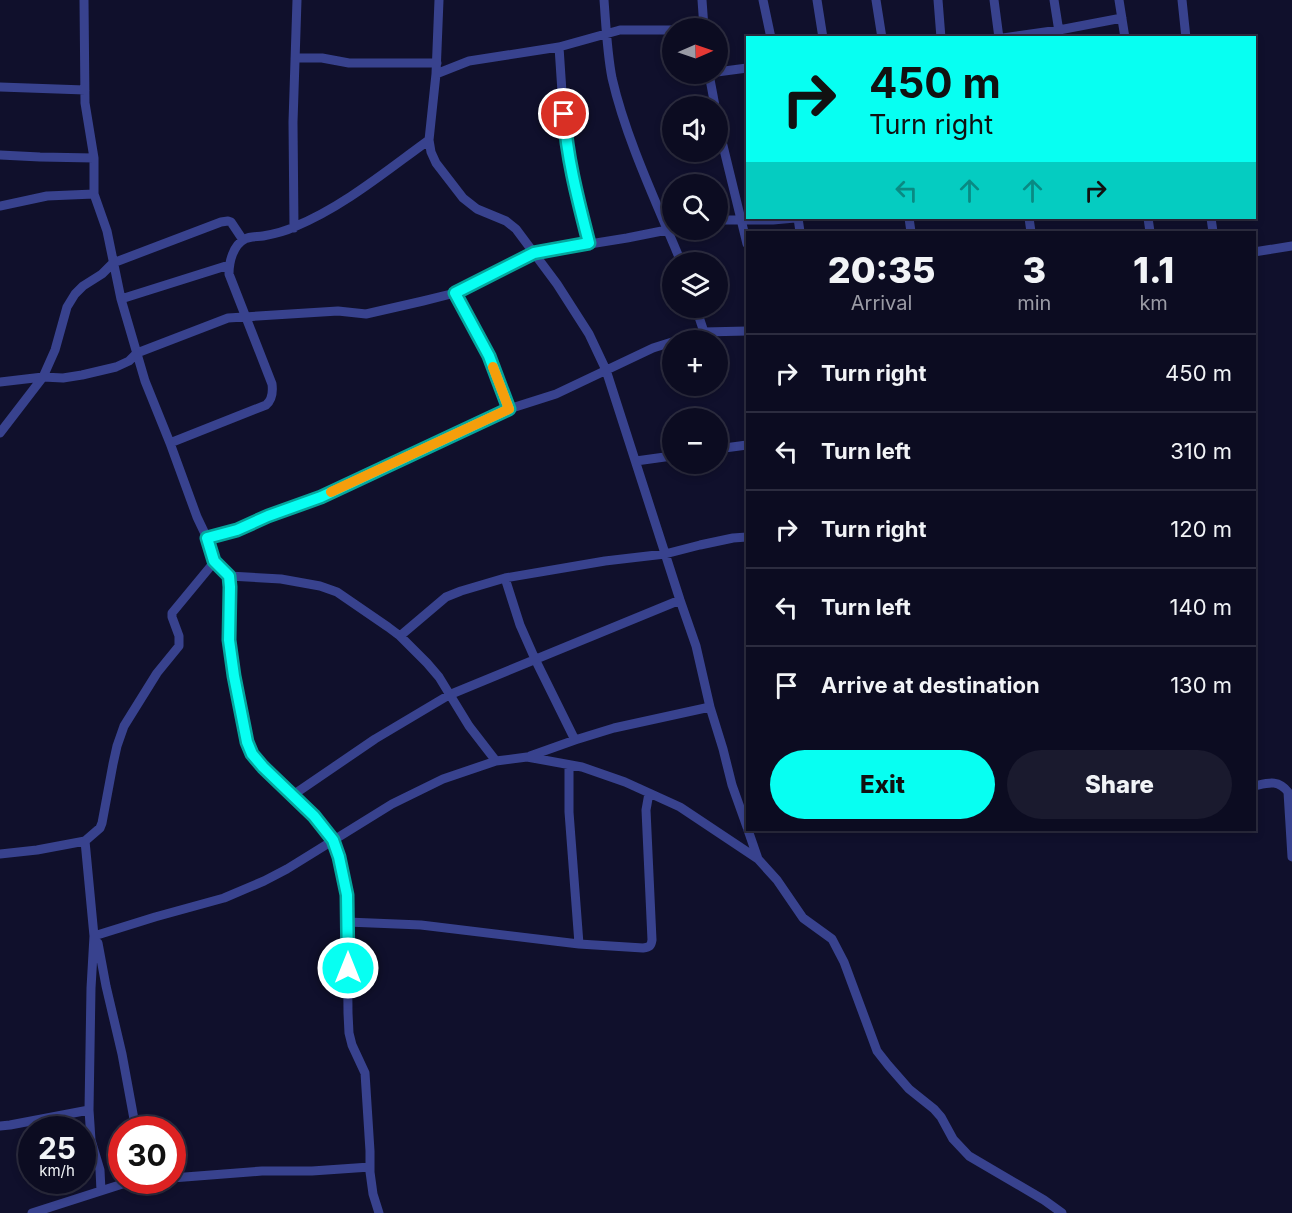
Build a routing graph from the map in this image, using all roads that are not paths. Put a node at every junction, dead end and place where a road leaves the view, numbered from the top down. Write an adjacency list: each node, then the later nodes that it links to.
1 (84, 0): 34 (street)
2 (297, 0): 28 (street)
3 (439, 0): 29 (street)
4 (604, 0): 17 (street)
5 (702, 0): 14 (street)
6 (763, 0): 19 (street)
7 (817, 0): 20 (street)
8 (876, 0): 21 (street)
9 (938, 0): 22 (street)
10 (994, 0): 23 (street)
11 (1054, 0): 18 (street)
12 (1120, 0): 15 (street)
13 (1182, 0): 26 (street)
14 (703, 18)
15 (1122, 18): 18 (street); 25 (street)
16 (662, 30): 17 (street)
17 (607, 33): 27 (street); 41 (street)
18 (1060, 34): 24 (street)
19 (771, 36)
20 (823, 36)
21 (882, 36)
22 (941, 36)
23 (1001, 36)
24 (1030, 36)
25 (1125, 36)
26 (1186, 36)
27 (559, 47): 32 (street); 49 (street)
28 (295, 58): 29 (street); 45 (street)
29 (437, 63): 32 (street)
30 (746, 68): 31 (street)
31 (728, 71)
32 (436, 74): 35 (street)
33 (0, 87): 34 (street)
34 (85, 90): 37 (street)
35 (429, 140): 45 (street); 52 (street)
36 (0, 155): 37 (street)
37 (94, 158): 39 (street)
38 (727, 162): 44 (street)
39 (94, 195): 40 (street); 53 (street)
40 (0, 206)
41 (662, 212)
42 (784, 219): 44 (street)
43 (728, 220): 44 (street)
44 (742, 220): 47 (street)
45 (294, 228): 48 (street)
46 (662, 231): 49 (street)
47 (746, 239)
48 (243, 240): 53 (street); 54 (street)
49 (589, 243): 52 (street)
50 (1292, 246): 51 (street)
51 (1256, 252)
52 (534, 253): 55 (street); 64 (street)
53 (113, 262): 56 (street); 65 (street)
54 (229, 265): 56 (street); 57 (street)
55 (455, 293): 58 (street); 67 (street)
56 (120, 300): 63 (street)
57 (239, 302): 58 (street); 59 (street)
58 (246, 317): 59 (street); 69 (street)
59 (228, 318): 63 (street)
60 (728, 332): 61 (street)
61 (746, 332)
62 (662, 345): 64 (street)
63 (138, 353): 65 (street); 69 (street)
64 (606, 370): 67 (street); 73 (street)
65 (43, 378): 66 (street); 68 (street)
66 (0, 382)
67 (509, 409): 75 (street)
68 (0, 433)
69 (170, 444): 75 (street)
70 (746, 445): 71 (street)
71 (728, 448)
72 (662, 457): 73 (street)
73 (636, 461): 76 (street)
74 (746, 537): 76 (street)
75 (207, 538): 77 (street)
76 (665, 554): 79 (street); 80 (street)
77 (214, 561): 78 (street); 95 (street)
78 (229, 576): 81 (street); 91 (street)
79 (505, 578): 81 (street); 82 (street)
80 (680, 600): 82 (street); 84 (street)
81 (400, 636): 83 (street)
82 (535, 659): 83 (street); 85 (street)
83 (449, 695): 87 (street); 91 (street)
84 (710, 707): 85 (street); 92 (street)
85 (575, 740): 86 (street)
86 (527, 757): 87 (street); 88 (street)
87 (496, 761): 94 (street)
88 (570, 765): 90 (street); 101 (street)
89 (1256, 786): 97 (street)
90 (649, 793): 98 (street); 101 (street)
91 (293, 795): 94 (street)
92 (746, 825)
93 (748, 831): 98 (street)
94 (333, 840): 99 (street); 100 (street)
95 (85, 842): 96 (street); 100 (street)
96 (0, 854)
97 (1292, 857)
98 (758, 859): 111 (street)
99 (347, 922): 101 (street); 105 (street)
100 (95, 936): 102 (street); 103 (street)
101 (579, 944)
102 (89, 1110): 104 (street); 108 (street)
103 (133, 1116)
104 (0, 1126)
105 (370, 1167): 106 (street); 110 (street)
106 (186, 1177)
107 (108, 1189): 108 (street)
108 (101, 1191): 109 (street)
109 (32, 1213)
110 (379, 1213)
111 (1062, 1213)

